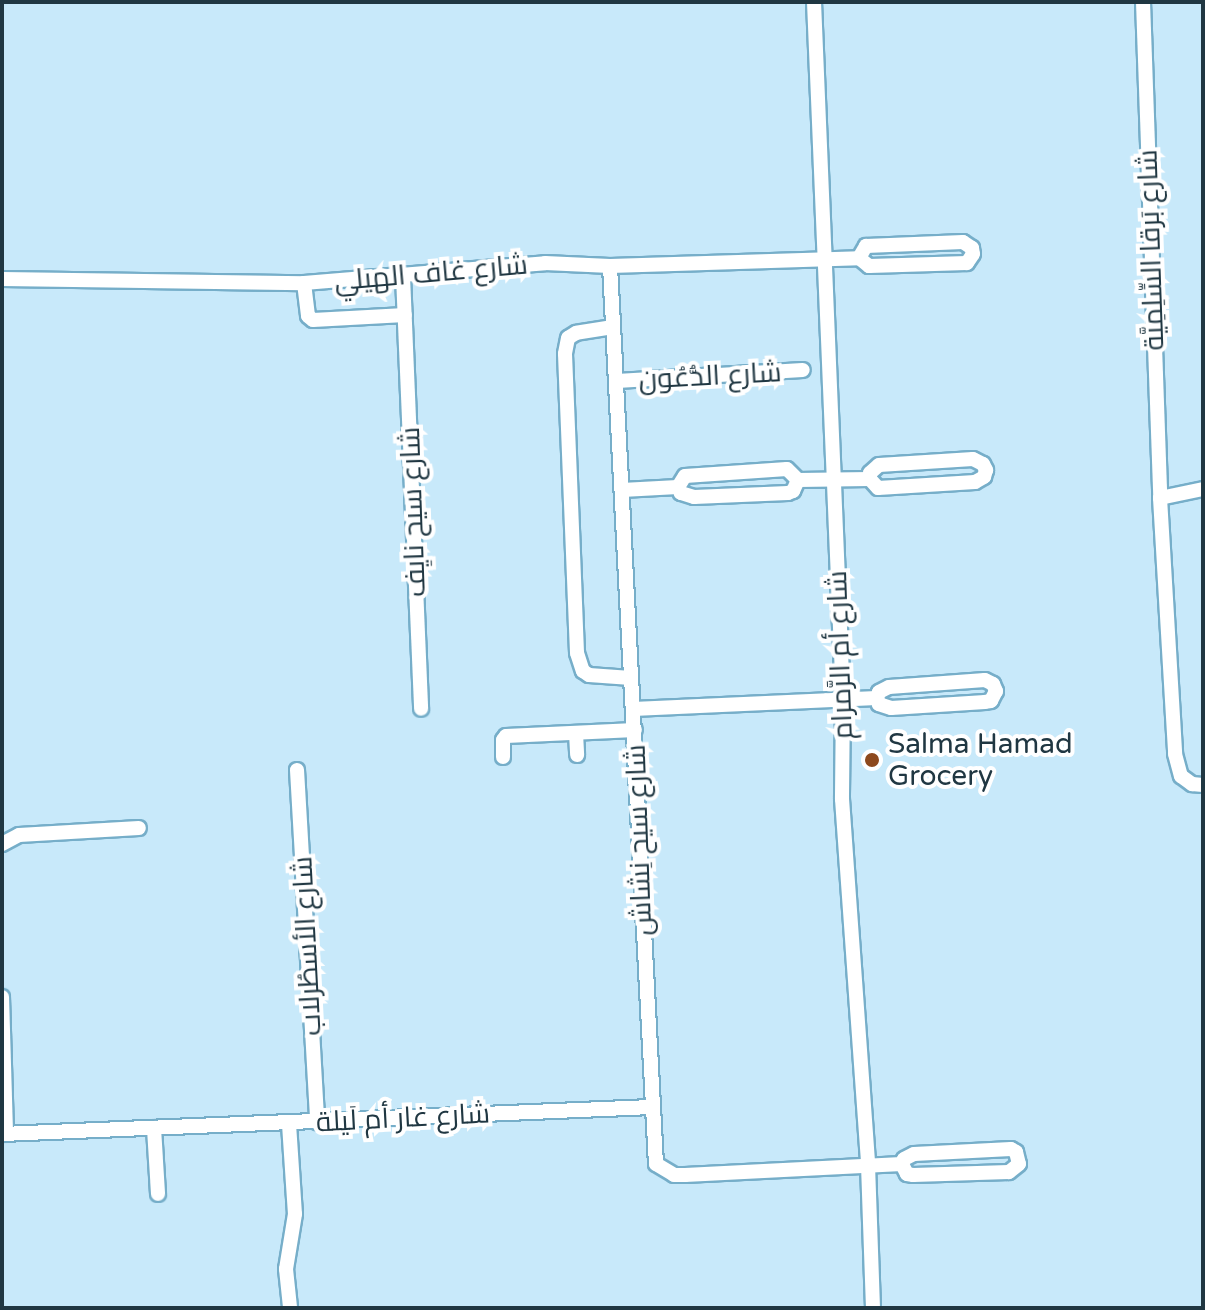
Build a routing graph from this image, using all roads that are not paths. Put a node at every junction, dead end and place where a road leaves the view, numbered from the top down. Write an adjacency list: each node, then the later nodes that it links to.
1 (814, 2): 3 (street, شارع أم الرَّمرام)
2 (1143, 2): 19 (street, شارع بَرقا السِّلِمِيَّة)
3 (824, 258): 4 (street, شارع غاف الهيلي); 5 (street, شارع غاف الهيلي); 15 (street, شارع أم الرَّمرام)
4 (859, 258): 4 (street, شارع غاف الهيلي)
5 (610, 266): 6 (street, شارع غاف الهيلي); 10 (street, شارع سيح نِشاش)
6 (403, 276): 8 (street, شارع غاف الهيلي); 9 (street, شارع سيح نايِف)
7 (2, 279): 8 (street, شارع غاف الهيلي)
8 (304, 283): 9 (street)
9 (405, 315): 23 (street, شارع سيح نايِف)
10 (613, 327): 12 (street, شارع سيح نِشاش); 20 (street)
11 (803, 370): 12 (street, شارع الدُّعُون)
12 (617, 381): 18 (street, شارع سيح نِشاش)
13 (870, 479): 13 (street); 15 (street)
14 (798, 480): 15 (street); 16 (street); 16 (street)
15 (834, 480): 22 (street, شارع أم الرَّمرام)
16 (678, 487): 18 (street)
17 (1203, 489): 19 (street)
18 (622, 490): 20 (street, شارع سيح نِشاش)
19 (1160, 498): 30 (street, شارع بَرقا السِّلِمِيَّة)
20 (631, 678): 24 (street, شارع سيح نِشاش)
21 (877, 698): 21 (street); 22 (street)
22 (843, 699): 24 (street); 40 (street, شارع أم الرَّمرام)
23 (421, 709)
24 (633, 709): 25 (street, شارع سيح نِشاش)
25 (635, 730): 26 (street); 34 (street, شارع سيح نِشاش)
26 (576, 733): 27 (street); 28 (street)
27 (577, 755)
28 (503, 757)
29 (297, 770): 35 (street, شارع الأسطُرلاب)
30 (1203, 785)
31 (139, 828): 32 (street)
32 (2, 844)
33 (2, 997): 38 (street)
34 (651, 1107): 35 (street, شارع غار أم لَيلة); 40 (street, شارع سيح نِشاش)
35 (317, 1122): 36 (street, شارع غار أم لَيلة)
36 (289, 1124): 37 (street, شارع غار أم لَيلة); 42 (street)
37 (154, 1128): 38 (street, شارع غار أم لَيلة); 41 (street)
38 (4, 1134)
39 (902, 1164): 39 (street, شارع سيح نِشاش); 40 (street, شارع سيح نِشاش)
40 (868, 1165): 43 (street, شارع أم الرَّمرام)
41 (158, 1194)
42 (290, 1308)
43 (873, 1308)

